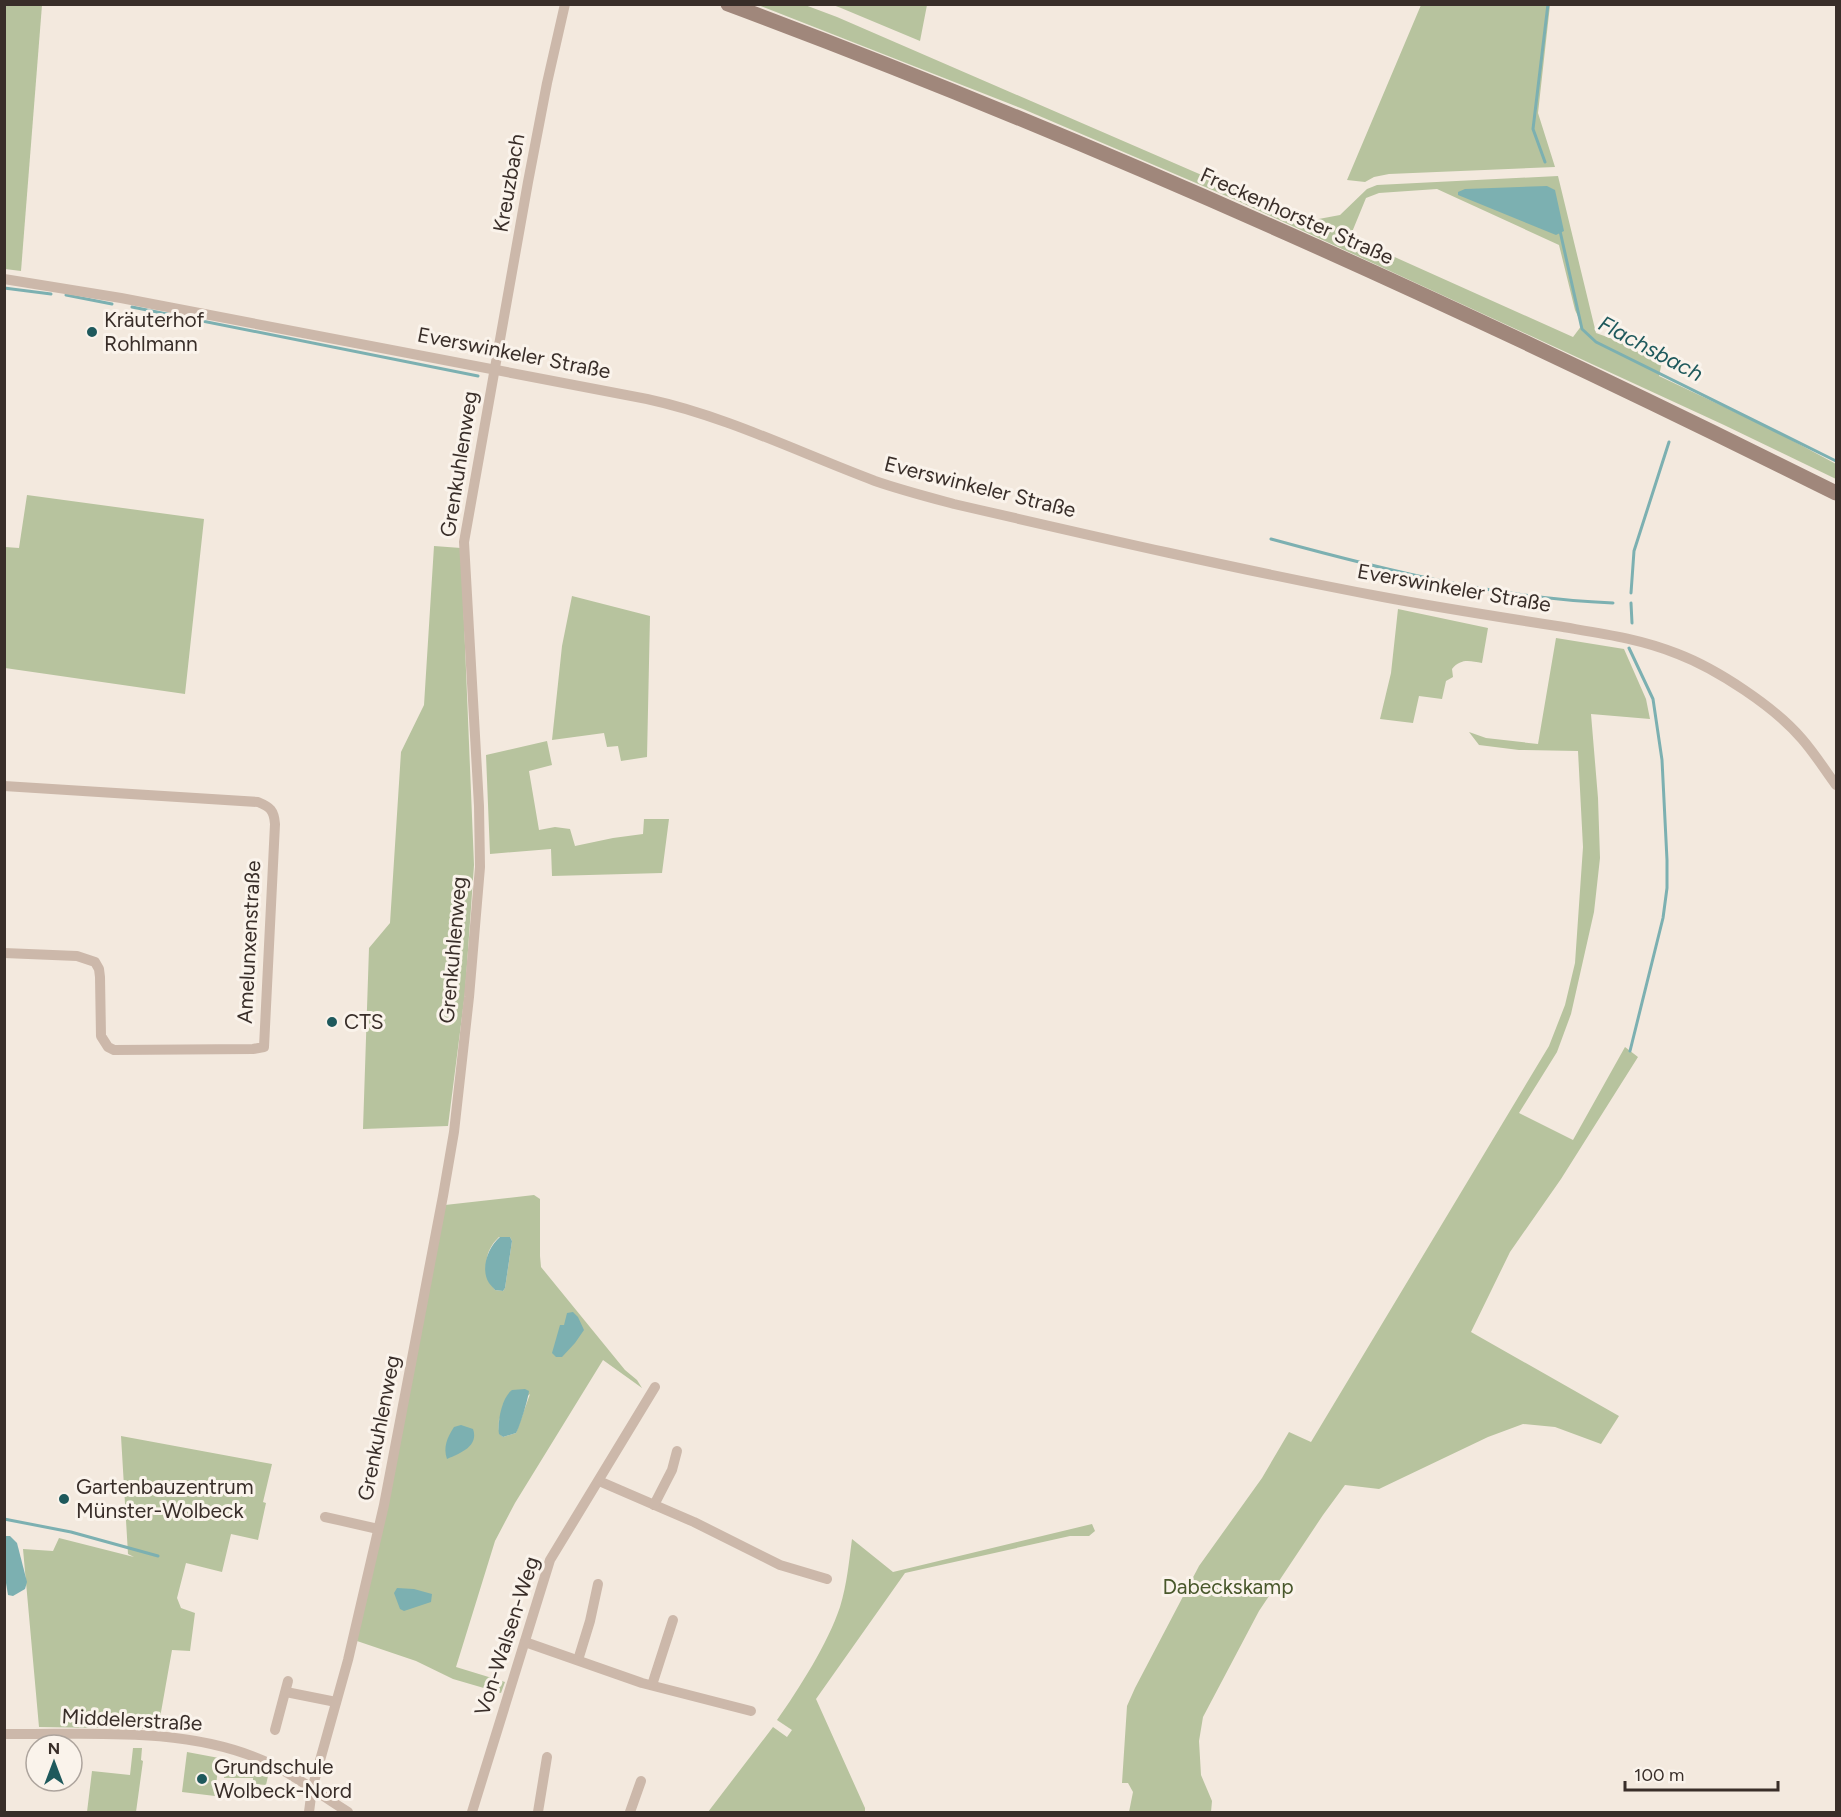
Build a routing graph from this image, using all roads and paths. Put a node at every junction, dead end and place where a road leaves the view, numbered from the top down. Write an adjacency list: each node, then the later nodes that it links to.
1 (565, 4): 4 (street, Kreuzbach)
2 (728, 4): 5 (main road, Freckenhorster Straße)
3 (4, 279): 4 (street, Everswinkeler Straße)
4 (494, 369): 6 (street, Everswinkeler Straße); 14 (street, Grenkuhlenweg)
5 (1836, 493)
6 (1836, 785)
7 (4, 786): 8 (street, Amelunxenstraße)
8 (4, 953)
9 (655, 1387): 11 (street, Von-Walsen-Weg)
10 (677, 1451): 12 (street)
11 (598, 1481): 12 (street); 18 (street, Von-Walsen-Weg)
12 (654, 1505): 15 (street)
13 (325, 1517): 14 (street, Grenkuhlenweg)
14 (378, 1529): 21 (street, Grenkuhlenweg)
15 (827, 1579)
16 (598, 1584): 19 (street)
17 (673, 1620): 20 (street)
18 (525, 1642): 19 (street); 30 (street, Von-Walsen-Weg)
19 (578, 1660): 20 (street)
20 (652, 1685): 22 (street)
21 (336, 1702): 23 (street); 27 (street, Grenkuhlenweg)
22 (751, 1712)
23 (275, 1730)
24 (4, 1734): 27 (street, Middelerstraße)
25 (547, 1757): 31 (street)
26 (641, 1780): 32 (street)
27 (312, 1789): 28 (street, Grenkuhlenweg); 29 (street, Middelerstraße)
28 (309, 1812)
29 (348, 1812)
30 (472, 1812)
31 (538, 1812)
32 (630, 1812)

